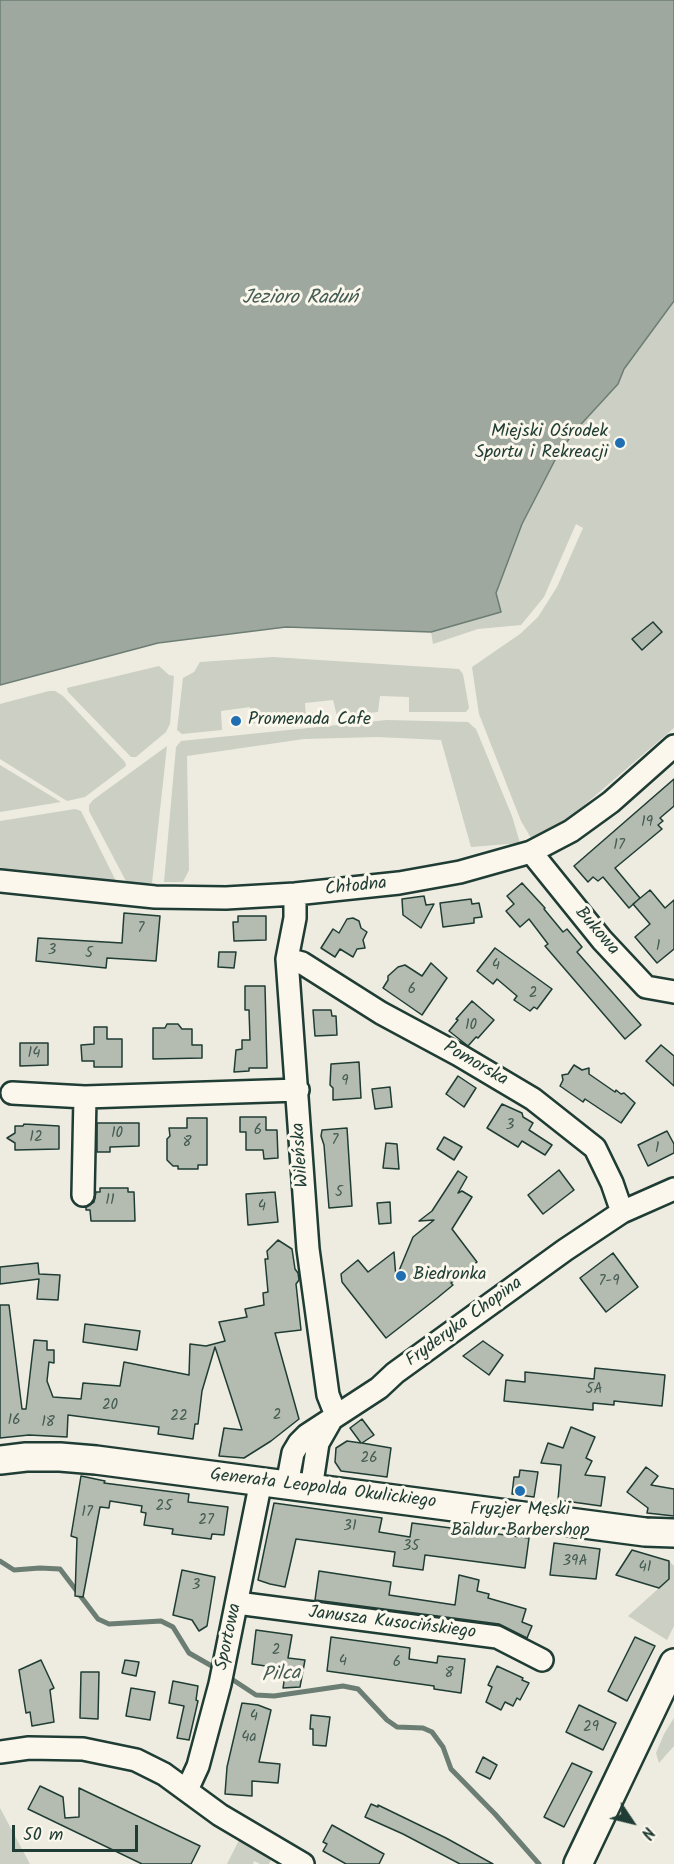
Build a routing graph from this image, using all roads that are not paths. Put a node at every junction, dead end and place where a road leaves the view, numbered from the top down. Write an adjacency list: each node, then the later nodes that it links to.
1 (674, 746): 2 (street, Chłodna)
2 (531, 852): 4 (street, Chłodna); 6 (street, Bukowa)
3 (0, 880): 4 (street, Chłodna)
4 (295, 894): 5 (street, Wileńska)
5 (287, 959): 7 (street, Wileńska); 12 (street, Pomorska)
6 (674, 992)
7 (298, 1090): 9 (street); 13 (street, Wileńska)
8 (12, 1093): 9 (street)
9 (85, 1097): 11 (street)
10 (674, 1190): 12 (street, Fryderyka Chopina)
11 (82, 1195)
12 (622, 1212): 13 (street, Fryderyka Chopina)
13 (334, 1417): 15 (street, Sportowa)
14 (0, 1460): 15 (main road, Generała Leopolda Okulickiego)
15 (286, 1485): 16 (main road, Generała Leopolda Okulickiego); 19 (street, Sportowa)
16 (645, 1532): 17 (main road, Generała Leopolda Okulickiego); 18 (main road, Generała Leopolda Okulickiego)
17 (674, 1533)
18 (674, 1546)
19 (237, 1603): 20 (street, Janusza Kusocińskiego); 25 (street, Sportowa)
20 (542, 1660)
21 (674, 1663): 24 (main road)
22 (674, 1700): 24 (main road)
23 (0, 1752): 25 (street)
24 (630, 1758): 27 (main road)
25 (187, 1790): 26 (street)
26 (303, 1864)
27 (578, 1864)

